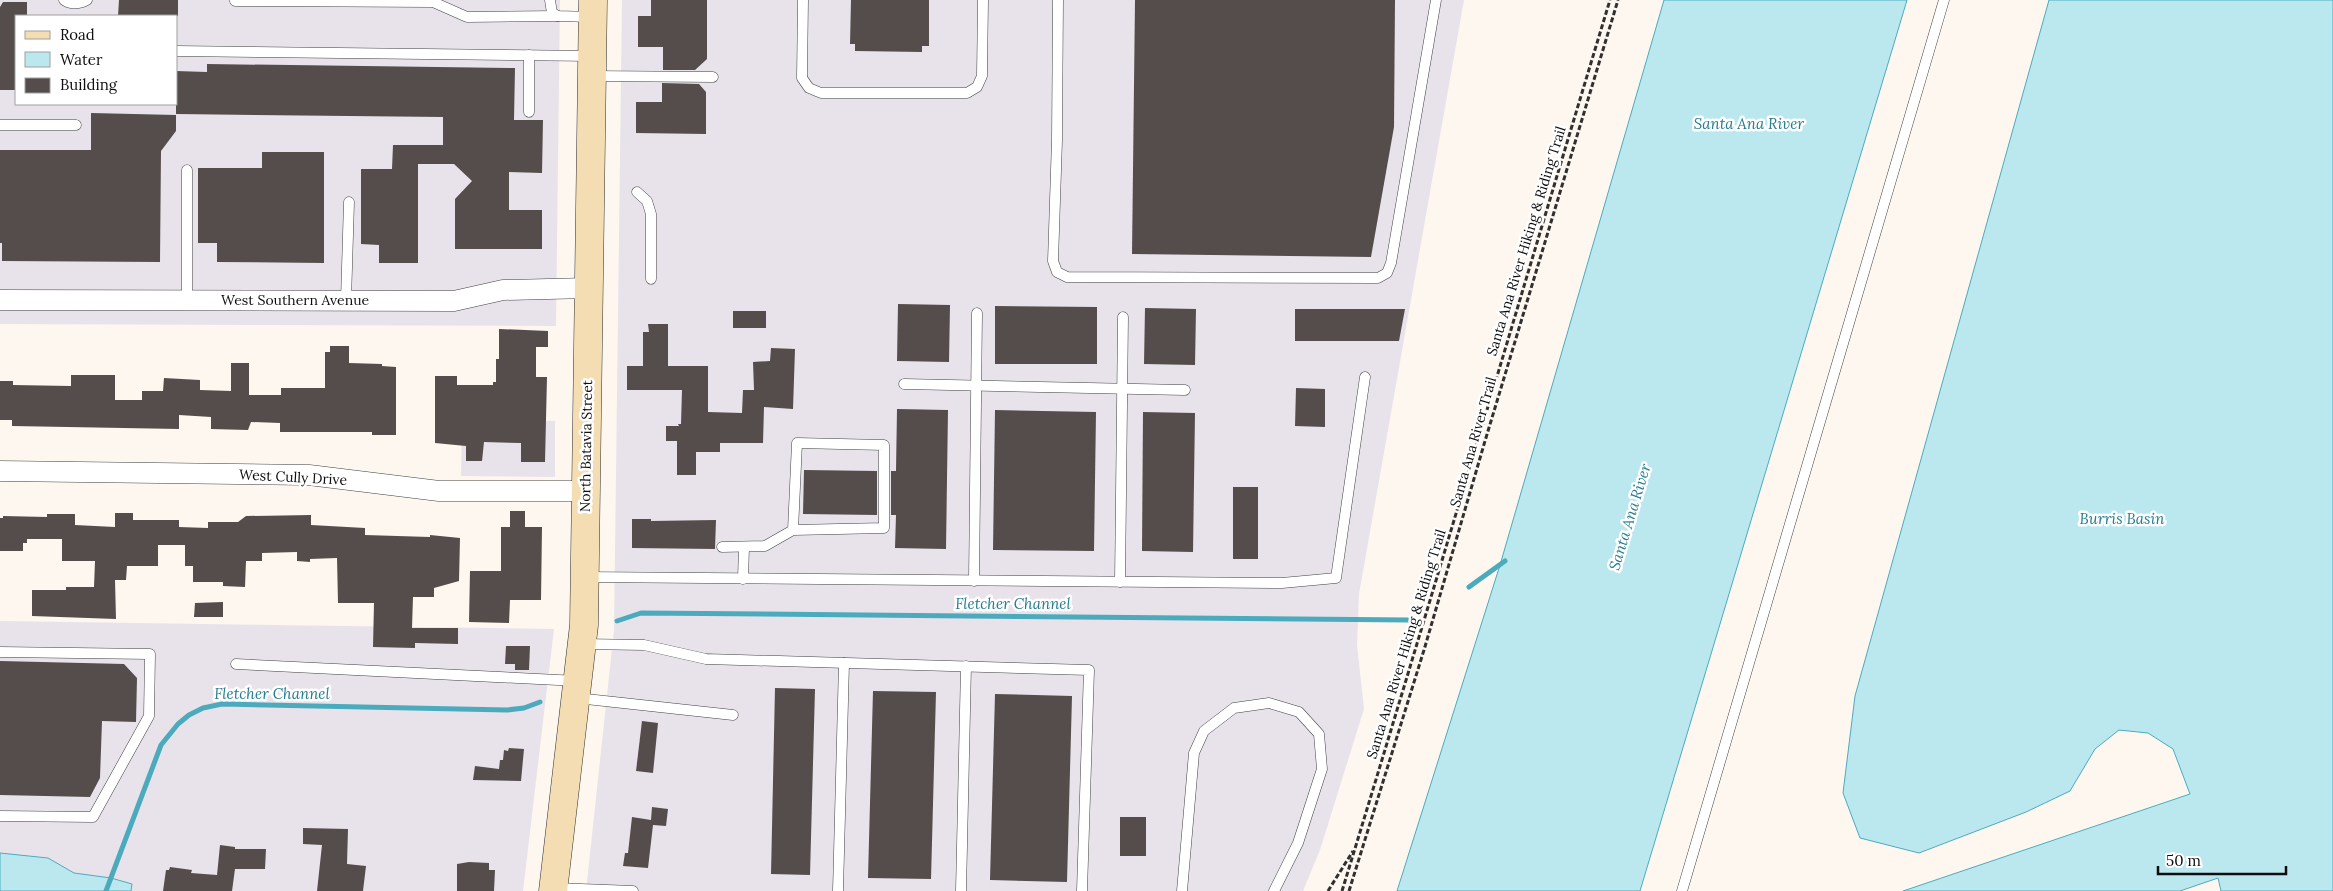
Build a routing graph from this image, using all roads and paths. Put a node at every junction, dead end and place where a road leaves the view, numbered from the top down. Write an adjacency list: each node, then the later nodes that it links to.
1 (64, 0): 2 (lane)
2 (87, 0)
3 (550, 0): 13 (lane)
4 (804, 0): 5 (lane)
5 (982, 0)
6 (1058, 0): 7 (lane)
7 (1436, 0)
8 (1610, 0): 53 (path, Santa Ana River Hiking & Riding Trail)
9 (1618, 0): 63 (path, Santa Ana River Trail)
10 (1944, 0): 64 (lane)
11 (235, 1): 13 (lane)
12 (593, 9): 13 (lane); 16 (main road, North Batavia Street)
13 (558, 16)
14 (178, 51): 15 (lane)
15 (529, 55): 16 (lane); 18 (lane)
16 (592, 66): 17 (lane); 25 (main road, North Batavia Street)
17 (713, 77)
18 (529, 112)
19 (0, 125): 20 (lane)
20 (76, 125)
21 (187, 170): 27 (lane)
22 (637, 192): 24 (lane)
23 (349, 202): 28 (lane)
24 (651, 279)
25 (589, 288): 28 (street, West Southern Avenue); 37 (main road, North Batavia Street)
26 (0, 300): 27 (street, West Southern Avenue)
27 (187, 300): 28 (street, West Southern Avenue)
28 (346, 300)
29 (977, 314): 33 (lane)
30 (1123, 317): 34 (lane)
31 (1365, 376): 44 (lane)
32 (904, 384): 33 (lane)
33 (976, 385): 34 (lane); 43 (lane)
34 (1123, 388): 35 (lane); 44 (lane)
35 (1185, 390)
36 (0, 471): 37 (street, West Cully Drive)
37 (586, 491): 41 (main road, North Batavia Street)
38 (793, 530): 38 (lane); 40 (lane)
39 (722, 547): 40 (lane)
40 (744, 547): 42 (lane)
41 (584, 578): 42 (lane); 45 (main road, North Batavia Street)
42 (743, 579): 43 (lane)
43 (974, 581): 44 (lane)
44 (1120, 582)
45 (582, 644): 47 (lane); 50 (main road, North Batavia Street)
46 (0, 652): 52 (lane)
47 (844, 662): 49 (lane); 56 (lane)
48 (236, 664): 50 (lane)
49 (966, 666): 57 (lane); 58 (lane)
50 (577, 690): 51 (lane); 54 (main road, North Batavia Street)
51 (734, 715)
52 (0, 816)
53 (1356, 846): 61 (path); 62 (path, Santa Ana River Hiking & Riding Trail)
54 (554, 890): 55 (lane)
55 (633, 891)
56 (838, 891)
57 (961, 891)
58 (1082, 891)
59 (1182, 891): 60 (lane)
60 (1274, 891)
61 (1328, 891)
62 (1342, 891)
63 (1349, 891)
64 (1682, 891)

